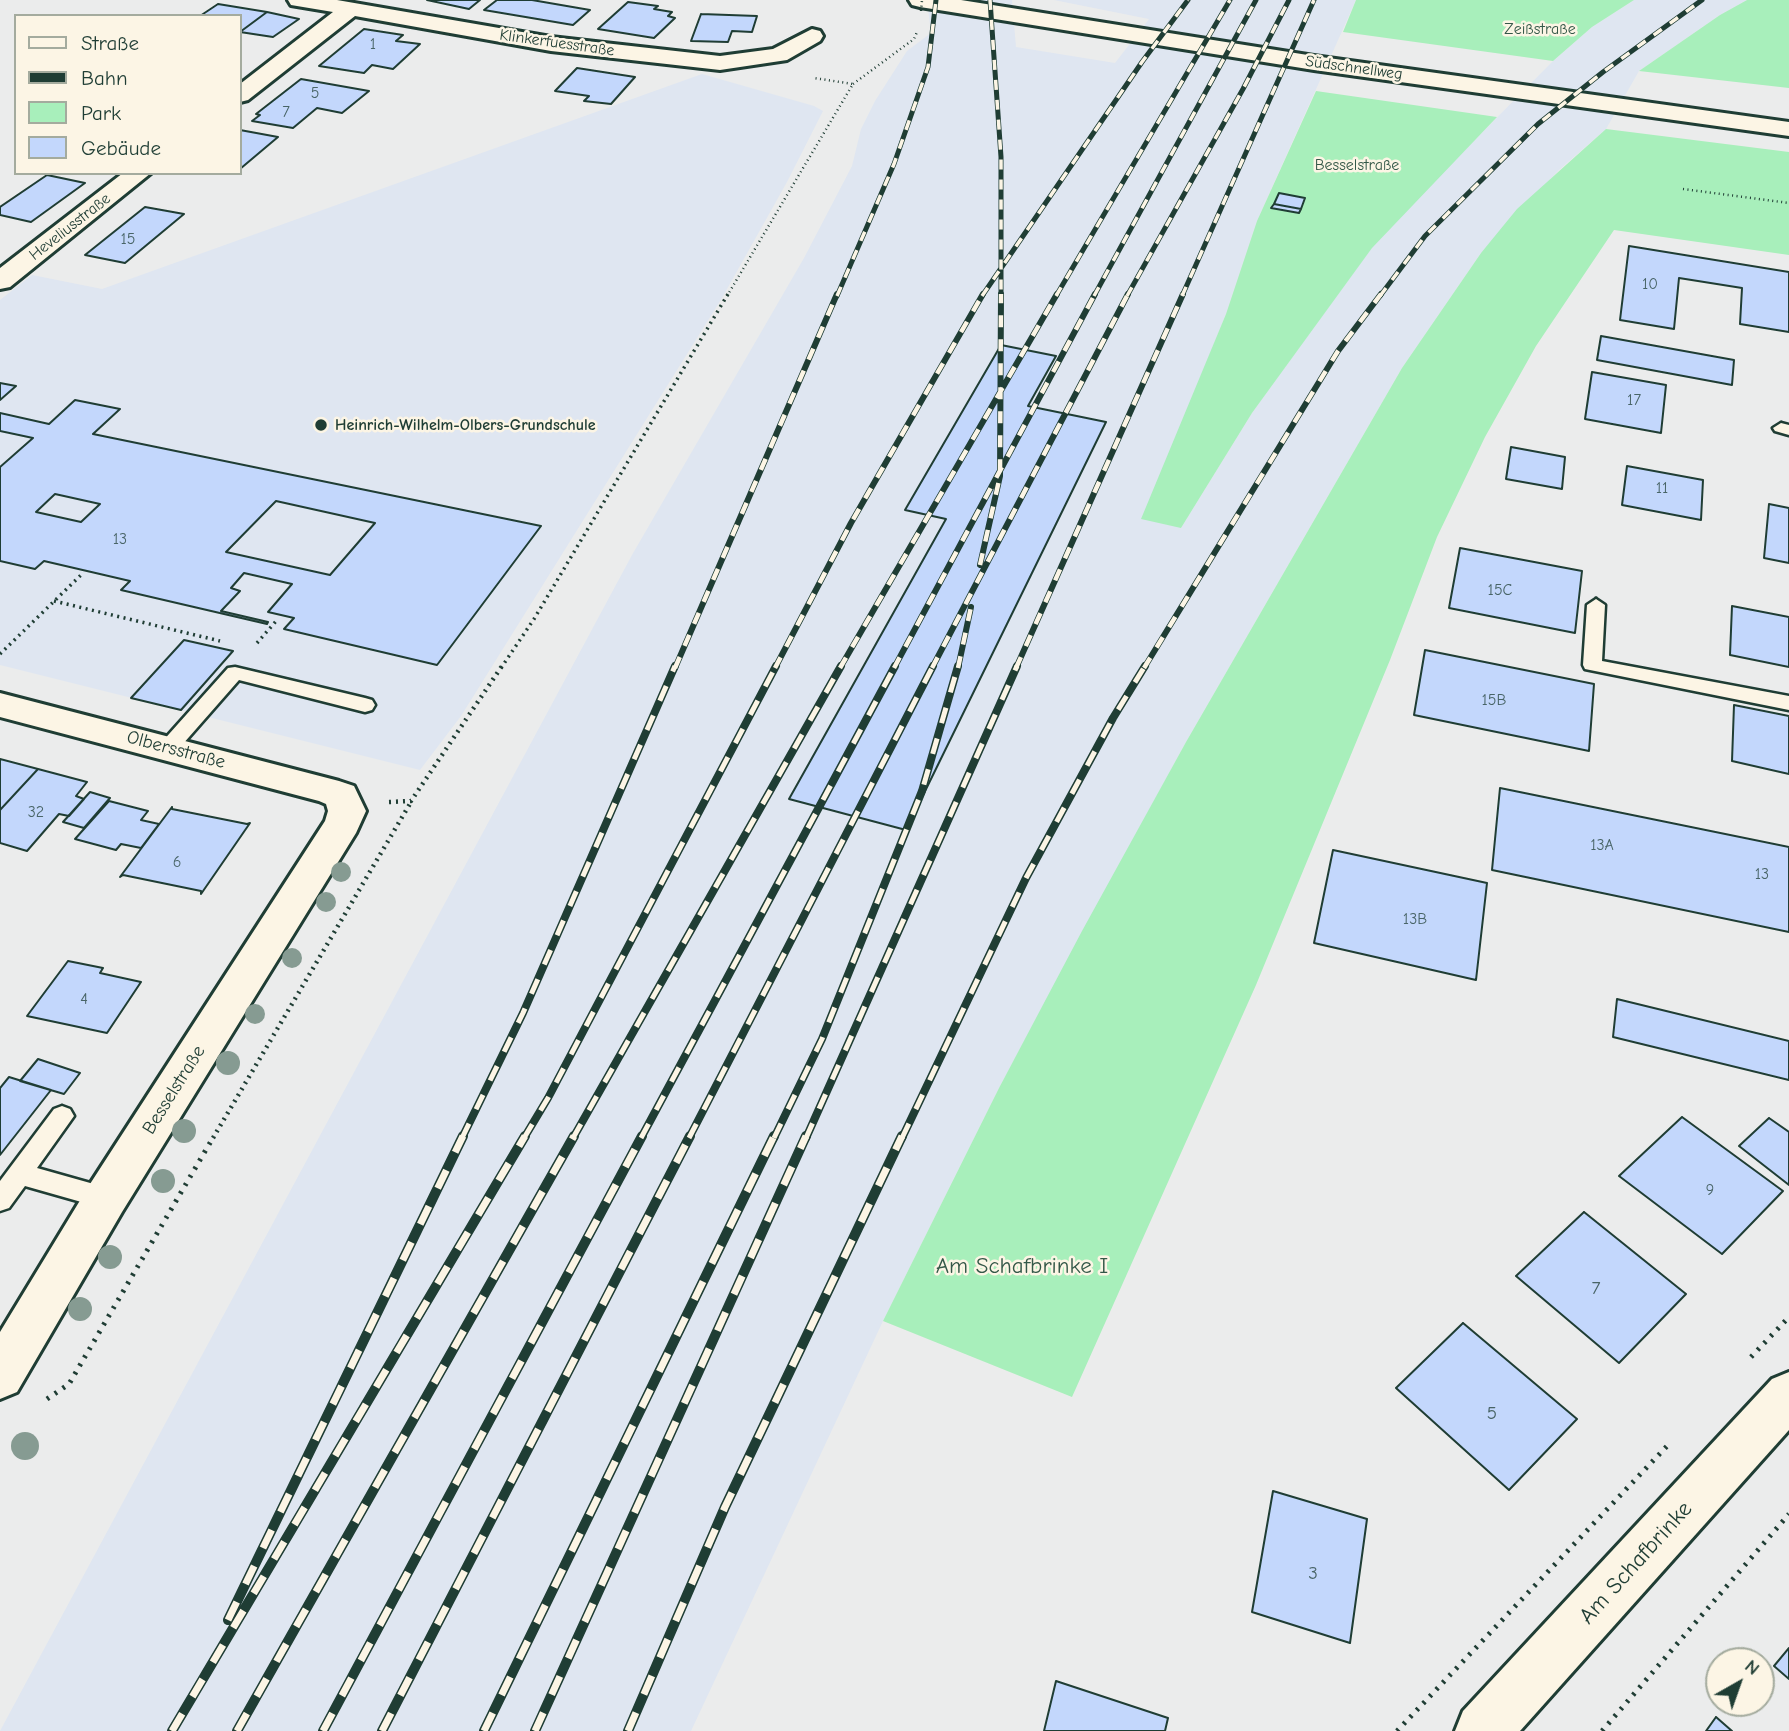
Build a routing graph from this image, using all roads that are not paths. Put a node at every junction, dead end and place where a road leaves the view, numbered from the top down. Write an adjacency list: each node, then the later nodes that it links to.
1 (299, 0): 4 (main road, Klinkerfuesstraße)
2 (1002, 0): 7 (main road, Südschnellweg)
3 (921, 4): 8 (main road, Südschnellweg)
4 (351, 9): 5 (main road, Klinkerfuesstraße); 6 (main road)
5 (812, 36)
6 (242, 93)
7 (1789, 114)
8 (1789, 129)
9 (136, 175): 10 (main road, Heveliusstraße)
10 (0, 281)
11 (1596, 605): 12 (lane)
12 (1789, 703)
13 (0, 705): 15 (main road, Olbersstraße)
14 (365, 705): 15 (lane)
15 (168, 748): 16 (main road, Olbersstraße)
16 (346, 805): 19 (main road, Besselstraße)
17 (62, 1116): 18 (lane)
18 (20, 1174): 19 (lane); 20 (lane)
19 (106, 1198): 21 (main road, Besselstraße)
20 (0, 1200)
21 (0, 1376)
22 (1789, 1395): 23 (main road, Am Schafbrinke)
23 (1483, 1731)

